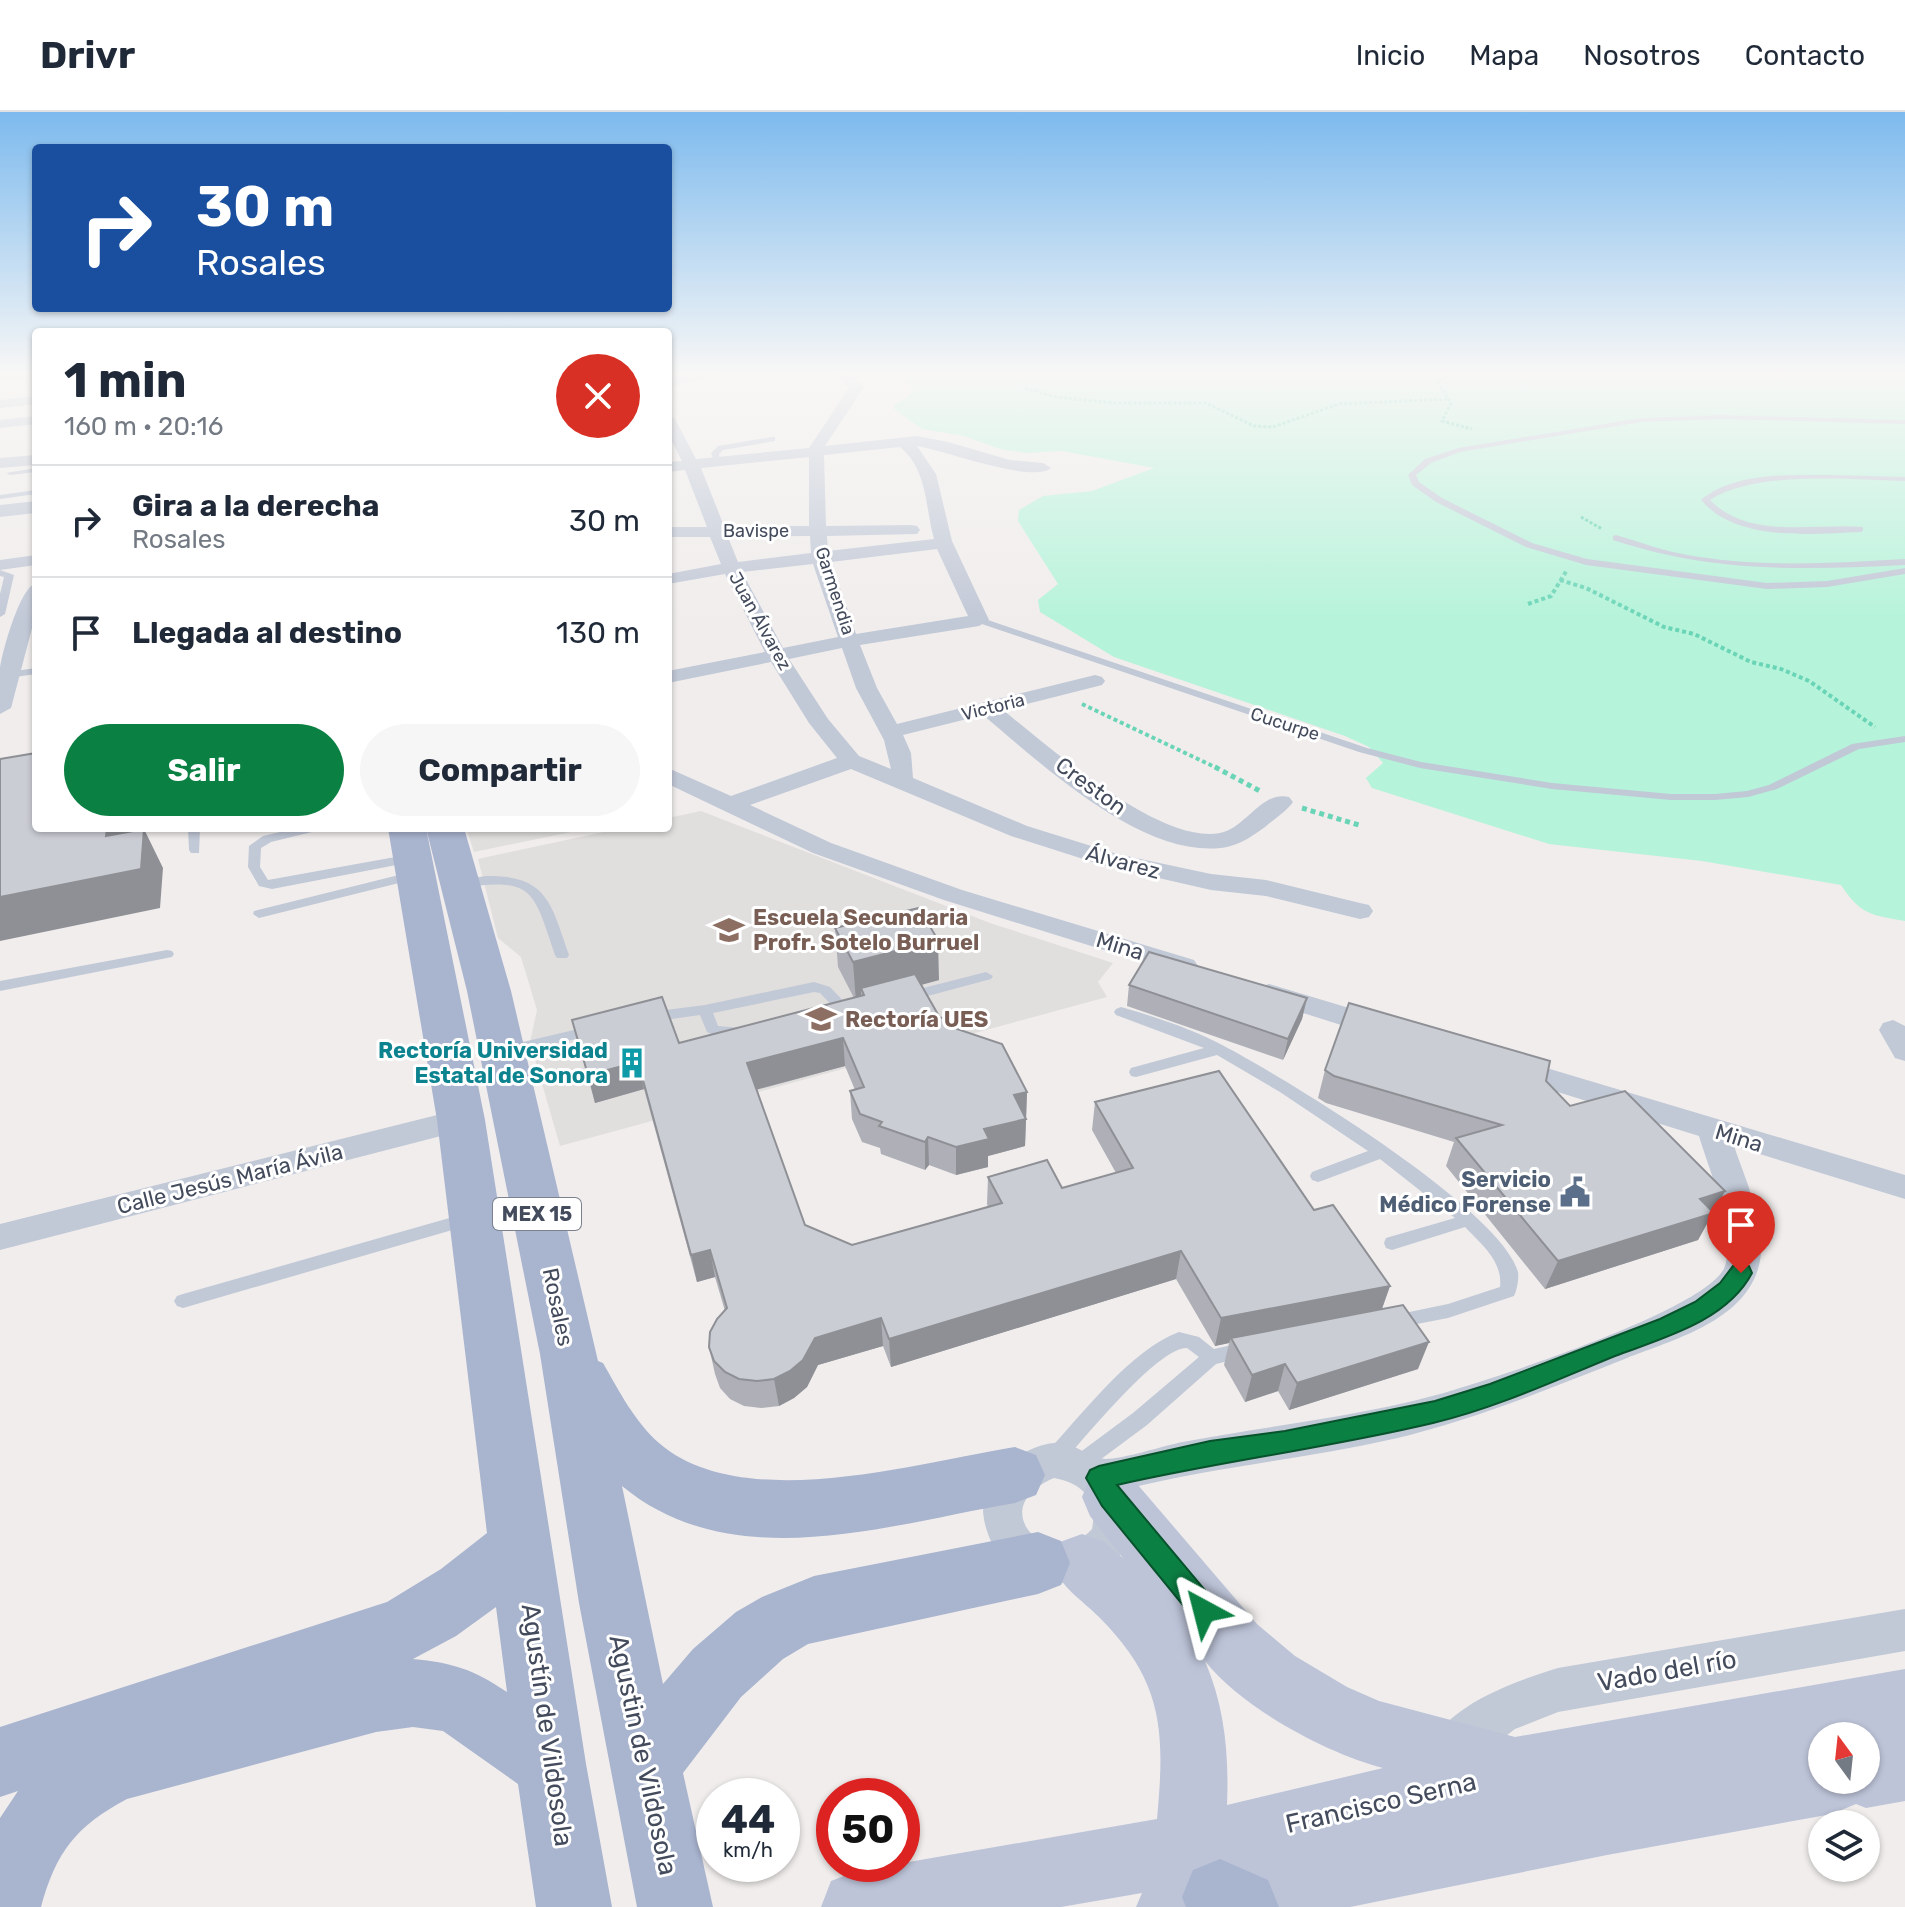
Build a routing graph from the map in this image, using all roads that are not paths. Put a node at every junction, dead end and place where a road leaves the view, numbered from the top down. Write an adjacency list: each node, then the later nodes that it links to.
1 (687, 456): 10 (street, Juan Álvarez)
2 (716, 456): 9 (lane)
3 (764, 456): 9 (street)
4 (816, 456): 22 (street, Garmendia)
5 (920, 456): 24 (street)
6 (978, 456): 13 (street)
7 (1442, 456): 31 (lane)
8 (32, 461): 12 (street)
9 (718, 461): 10 (street)
10 (691, 464): 11 (street); 21 (street, Juan Álvarez)
11 (672, 466)
12 (5, 468): 14 (lane)
13 (1043, 468)
14 (32, 470)
15 (1905, 479): 20 (lane)
16 (32, 493): 17 (lane)
17 (0, 497)
18 (32, 507): 19 (street)
19 (0, 511)
20 (1860, 529)
21 (717, 531): 22 (street, Bavispe); 23 (street, Bavispe); 30 (street, Juan Álvarez)
22 (817, 531): 24 (street, Bavispe); 26 (street, Garmendia)
23 (672, 532)
24 (942, 536): 26 (street); 36 (street)
25 (1616, 538): 28 (lane)
26 (820, 557): 30 (street); 38 (street, Garmendia)
27 (32, 561): 29 (street)
28 (1905, 562)
29 (0, 565)
30 (731, 568): 33 (street); 39 (street, Juan Álvarez)
31 (1905, 571)
32 (0, 573): 35 (lane)
33 (672, 578)
34 (32, 599): 37 (street)
35 (0, 614)
36 (979, 620): 38 (street, Cucurpe); 47 (lane, Cucurpe)
37 (18, 632): 41 (street)
38 (851, 640): 39 (street, Cucurpe); 46 (street, Garmendia)
39 (777, 656): 42 (street, Cucurpe); 48 (street, Juan Álvarez)
40 (32, 672): 41 (lane)
41 (8, 675): 44 (street)
42 (672, 676)
43 (1095, 681): 45 (street, Victoria)
44 (0, 708)
45 (987, 708): 46 (street, Victoria); 55 (street, Creston)
46 (890, 732): 50 (street, Garmendia)
47 (1905, 739)
48 (851, 761): 50 (street, Juan Álvarez); 52 (street)
49 (672, 777): 52 (street, Mina)
50 (903, 777): 58 (street, Álvarez)
51 (1281, 802): 55 (street)
52 (727, 805): 64 (street, Mina)
53 (194, 832): 56 (lane)
54 (296, 832): 57 (lane)
55 (1205, 841): 58 (street)
56 (195, 850)
57 (428, 855): 60 (lane); 62 (lane); 76 (main road, Rosales / MEX 15); 79 (main road, MEX 15)
58 (1187, 878): 59 (street, Álvarez)
59 (1360, 911)
60 (259, 914)
61 (167, 954): 66 (lane)
62 (562, 955)
63 (986, 976): 67 (lane)
64 (1216, 976)
65 (1246, 985): 74 (street)
66 (0, 986)
67 (888, 1001)
68 (705, 1010): 69 (lane); 71 (lane); 73 (lane)
69 (846, 1011)
70 (1121, 1012): 75 (lane)
71 (640, 1019)
72 (610, 1026): 76 (lane)
73 (758, 1027)
74 (1412, 1037)
75 (1219, 1049): 78 (lane); 81 (lane)
76 (502, 1052): 91 (main road, Rosales / MEX 15)
77 (1487, 1060): 80 (street, Mina)
78 (1136, 1072)
79 (461, 1120): 84 (main road, MEX 15); 86 (street, Calle Jesús María Ávila)
80 (1713, 1130): 83 (street, Mina); 93 (street)
81 (1381, 1152): 82 (lane); 85 (lane)
82 (1318, 1176)
83 (1905, 1187)
84 (474, 1216): 88 (lane); 94 (main road, MEX 15)
85 (1468, 1220): 87 (lane); 89 (lane)
86 (0, 1237)
87 (1392, 1243)
88 (183, 1301)
89 (1373, 1325)
90 (1268, 1346): 92 (lane)
91 (568, 1354): 93 (main road); 96 (main road, Rosales / MEX 15)
92 (1211, 1357): 93 (lane); 93 (lane)
93 (1071, 1475): 95 (street); 95 (street); 99 (main road)
94 (522, 1543): 100 (main road); 101 (main road, Agustín de Vildosola / MEX 15)
95 (1060, 1563): 106 (main road); 107 (main road)
96 (612, 1603): 106 (main road, Agustin de Vildosola / MEX 15)
97 (1905, 1630): 99 (street, Vado del río)
98 (1905, 1702): 103 (main road, Francisco Serna)
99 (1446, 1753): 103 (main road)
100 (0, 1762)
101 (551, 1764): 108 (main road); 109 (main road, Agustín de Vildosola / MEX 15)
102 (1905, 1767): 104 (main road)
103 (1517, 1771): 107 (main road, Francisco Serna)
104 (1880, 1771)
105 (1808, 1784): 107 (main road, Francisco Serna)
106 (649, 1785): 110 (main road, Agustin de Vildosola / MEX 15)
107 (1205, 1890): 111 (main road, Francisco Serna)
108 (3, 1907)
109 (574, 1907)
110 (675, 1907)
111 (857, 1907)

